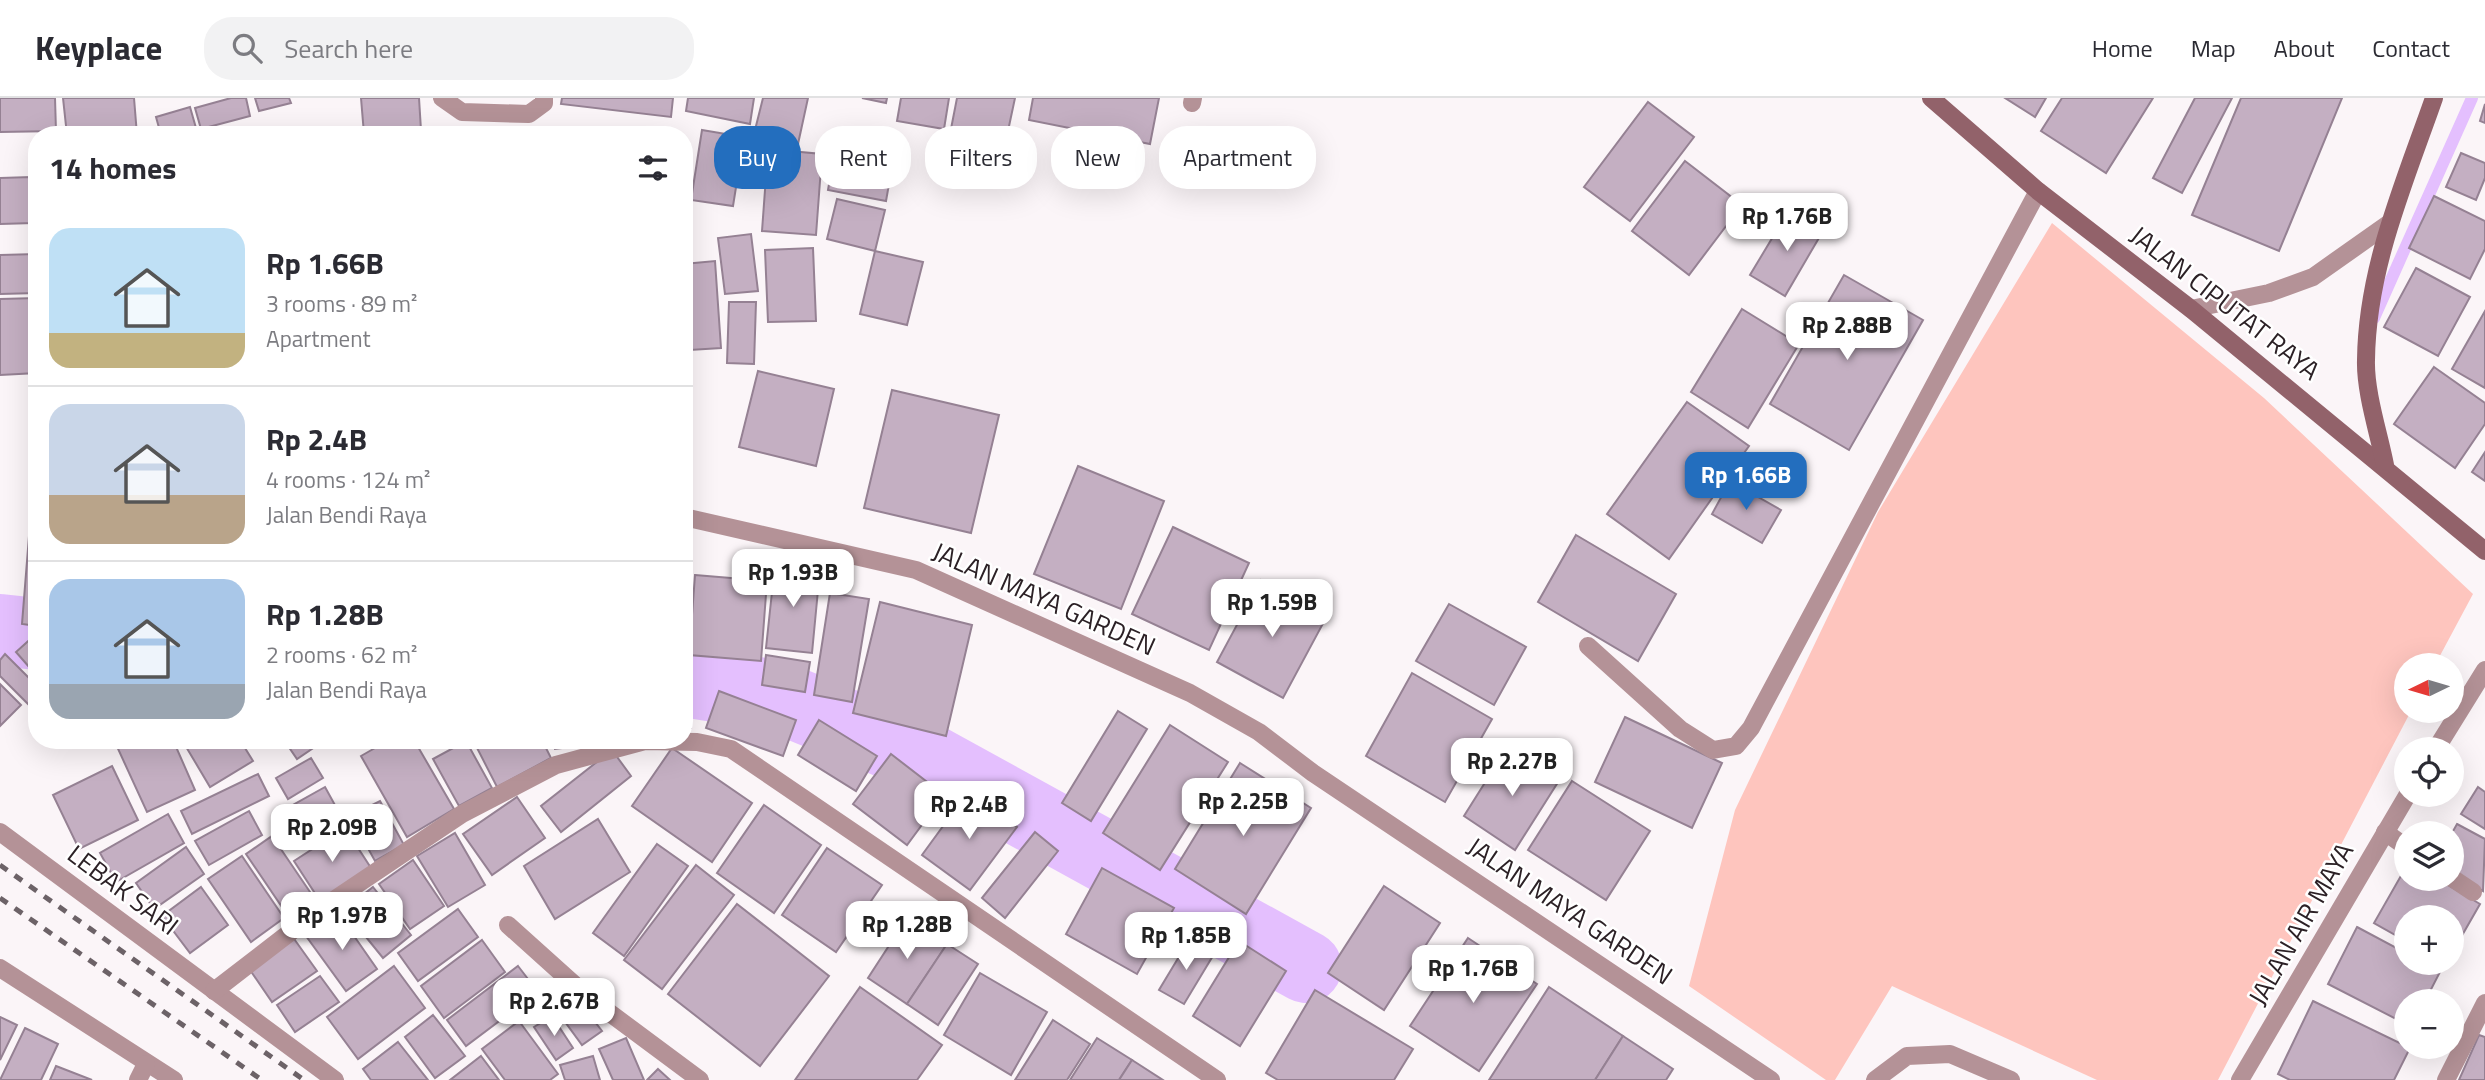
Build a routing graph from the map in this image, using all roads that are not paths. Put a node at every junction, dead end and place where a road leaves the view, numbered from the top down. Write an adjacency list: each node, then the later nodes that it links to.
1 (442, 98): 2 (street)
2 (544, 98)
3 (1931, 98): 5 (main road, JALAN CIPUTAT RAYA)
4 (2434, 98): 6 (main road)
5 (2038, 191): 7 (main road, JALAN CIPUTAT RAYA); 11 (street)
6 (2388, 224): 7 (street); 8 (main road)
7 (2191, 309): 8 (main road, JALAN CIPUTAT RAYA)
8 (2385, 465): 10 (main road, JALAN CIPUTAT RAYA)
9 (693, 519): 31 (street, JALAN MAYA GARDEN)
10 (2485, 551)
11 (1588, 646)
12 (2485, 670): 13 (street)
13 (2443, 737)
14 (693, 742): 30 (street)
15 (615, 749): 24 (street)
16 (2400, 807): 18 (street, JALAN AIR MAYA)
17 (0, 832): 24 (street, LEBAK SARI)
18 (2385, 832): 19 (street); 34 (street, JALAN AIR MAYA)
19 (2394, 838)
20 (2464, 886): 21 (street)
21 (2473, 892)
22 (508, 925): 29 (street)
23 (0, 968): 26 (street)
24 (214, 991): 28 (street, LEBAK SARI)
25 (2485, 1003): 35 (street)
26 (142, 1072): 27 (street)
27 (174, 1080)
28 (335, 1080)
29 (700, 1080)
30 (1217, 1080)
31 (1771, 1080)
32 (1875, 1080): 33 (street)
33 (2011, 1080)
34 (2240, 1080)
35 (2446, 1080)

